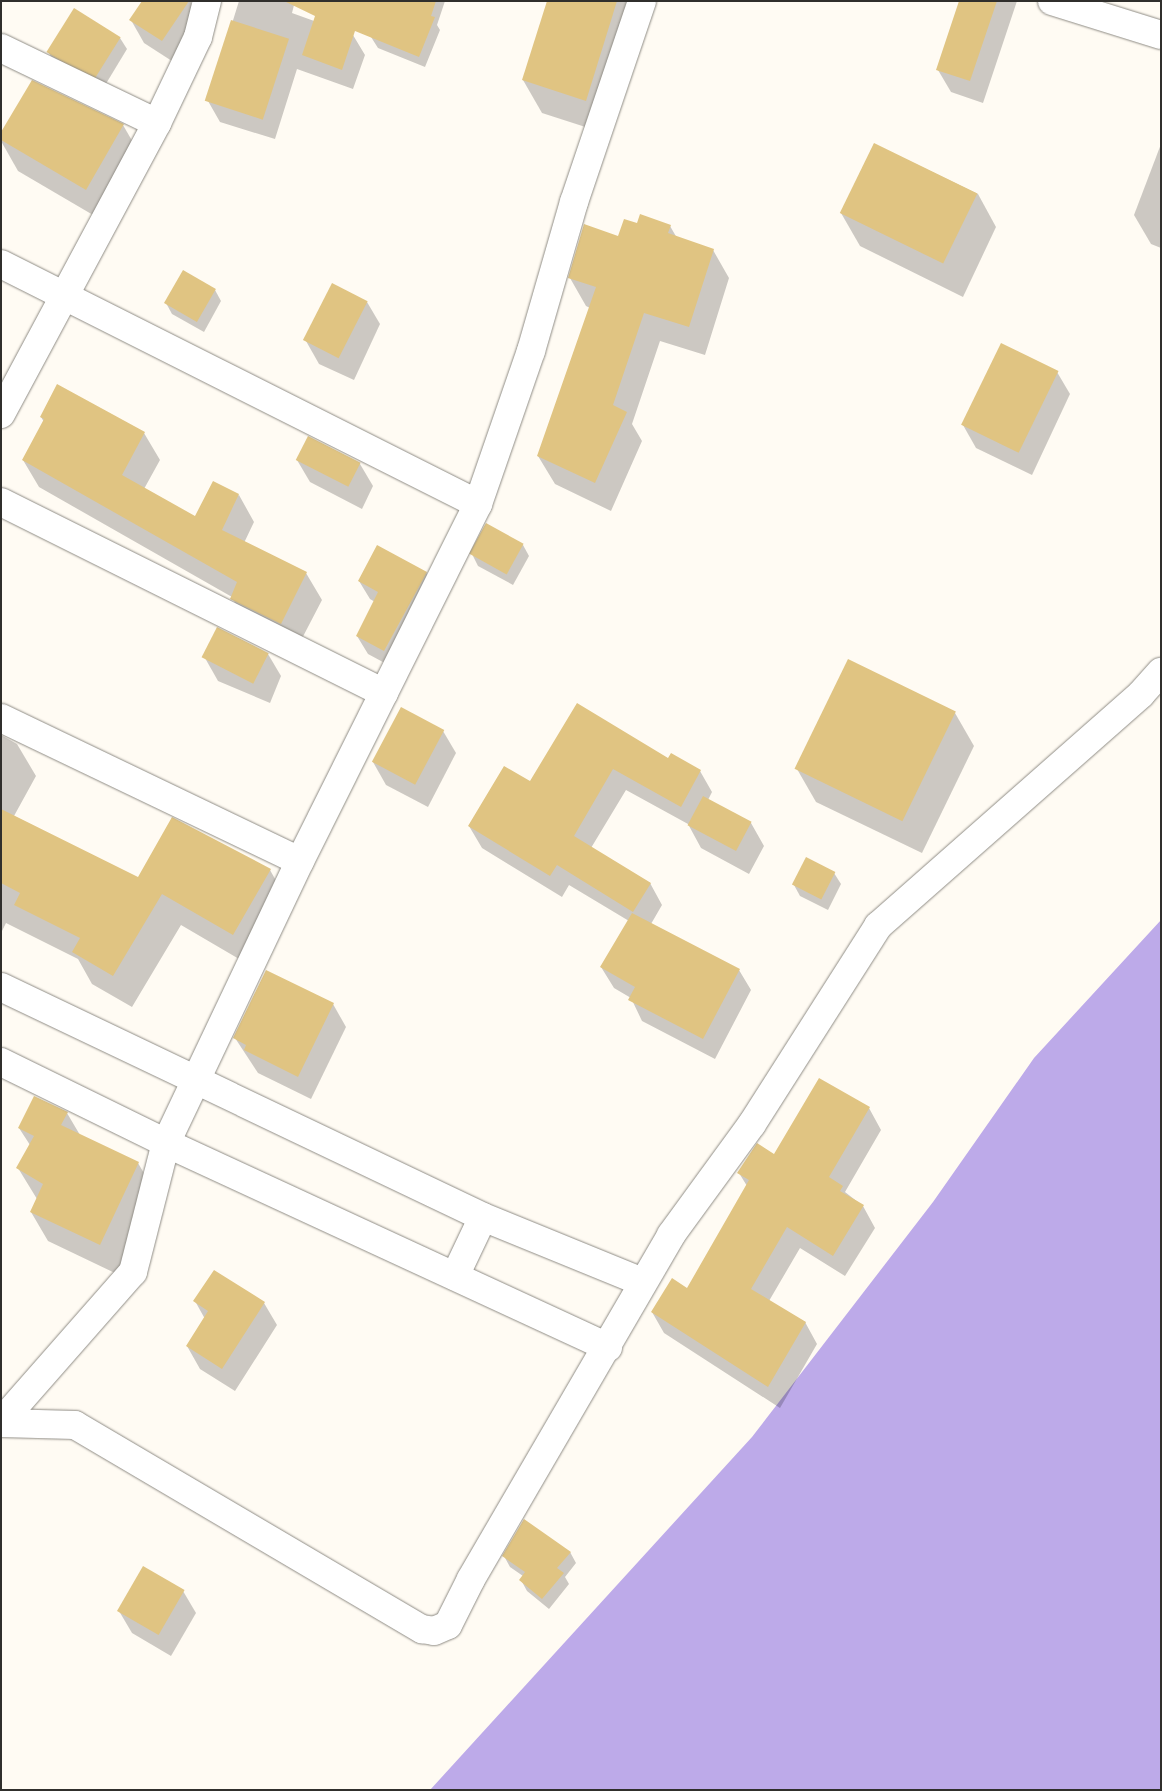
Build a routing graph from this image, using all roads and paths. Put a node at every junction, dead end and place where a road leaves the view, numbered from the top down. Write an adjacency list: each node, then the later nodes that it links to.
1 (207, 1): 7 (street)
2 (642, 1): 12 (street)
3 (1052, 1): 4 (street)
4 (1085, 5): 5 (street)
5 (1161, 35)
6 (1, 48): 7 (street)
7 (157, 123): 9 (street)
8 (1, 264): 9 (street)
9 (65, 296): 10 (street); 12 (street)
10 (1, 414)
11 (1, 502): 14 (street)
12 (478, 504): 14 (street)
13 (1161, 672): 23 (street)
14 (384, 693): 16 (street)
15 (1, 718): 16 (street)
16 (300, 861): 19 (street)
17 (1, 987): 19 (street)
18 (1, 1062): 20 (street)
19 (196, 1080): 20 (street); 21 (street)
20 (166, 1143): 22 (street); 25 (street)
21 (483, 1217): 22 (street); 23 (street)
22 (455, 1276): 24 (street)
23 (642, 1282): 24 (street)
24 (608, 1347): 25 (street)
25 (1, 1422)

